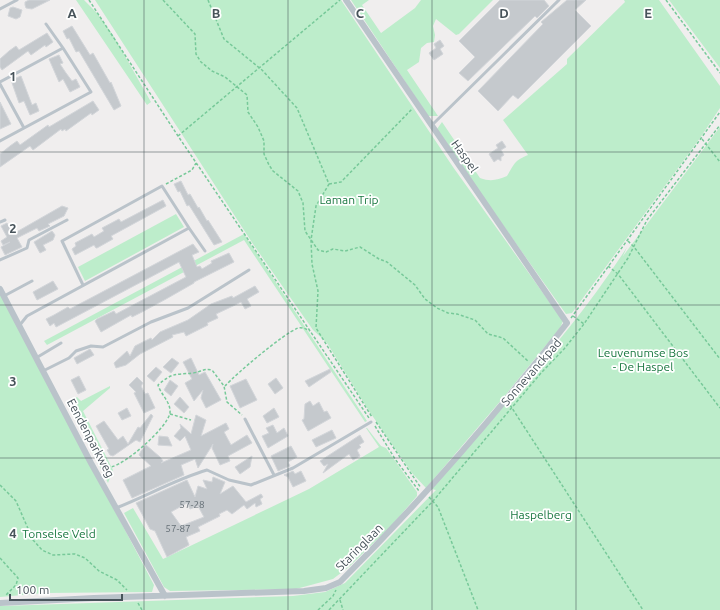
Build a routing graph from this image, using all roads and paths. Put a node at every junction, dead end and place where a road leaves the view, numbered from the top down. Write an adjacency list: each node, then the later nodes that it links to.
1 (17, 0): 9 (lane)
2 (89, 0): 21 (path)
3 (163, 0): 15 (path)
4 (208, 0): 12 (path)
5 (340, 0): 12 (path)
6 (346, 0): 16 (street, Haspel)
7 (559, 0): 19 (lane)
8 (666, 0): 13 (path)
9 (0, 9)
10 (46, 24): 11 (lane)
11 (63, 48): 14 (lane); 20 (lane)
12 (259, 68): 15 (path); 27 (path)
13 (720, 73)
14 (0, 83): 20 (lane)
15 (237, 87): 21 (path); 33 (path)
16 (416, 105): 19 (street, Haspel); 27 (path)
17 (720, 112): 22 (path)
18 (720, 125): 24 (path, Sonnevanckpad)
19 (431, 126): 45 (street, Haspel)
20 (24, 128): 23 (lane)
21 (178, 136): 26 (path)
22 (702, 139): 24 (path); 34 (path)
23 (0, 141)
24 (706, 144): 25 (path); 35 (path, Sonnevanckpad)
25 (720, 162)
26 (196, 163): 28 (path); 48 (path)
27 (329, 184): 33 (path)
28 (162, 186): 32 (lane); 42 (lane)
29 (5, 220): 31 (lane)
30 (67, 220): 37 (lane)
31 (0, 222)
32 (189, 228): 36 (lane); 42 (lane)
33 (311, 240): 52 (path); 65 (path)
34 (628, 241): 35 (path); 38 (path)
35 (634, 247): 40 (path, Sonnevanckpad); 51 (path)
36 (205, 250)
37 (0, 260)
38 (608, 266): 40 (path); 46 (path)
39 (249, 270): 53 (lane)
40 (618, 274): 46 (path, Sonnevanckpad); 57 (path)
41 (32, 281): 44 (lane)
42 (83, 285): 47 (lane)
43 (0, 289): 44 (street, Eendenparkweg)
44 (4, 296): 47 (street, Eendenparkweg)
45 (567, 323): 52 (street, Staringlaan)
46 (584, 324): 54 (path, Sonnevanckpad)
47 (19, 326): 50 (street, Eendenparkweg)
48 (310, 331): 55 (path); 61 (path)
49 (61, 343): 50 (lane)
50 (36, 358): 53 (street, Eendenparkweg)
51 (720, 359)
52 (534, 367): 54 (path); 65 (street, Staringlaan)
53 (43, 371): 62 (street, Eendenparkweg)
54 (541, 373): 56 (path, Sonnevanckpad)
55 (224, 386): 58 (path); 59 (path)
56 (512, 408): 66 (path, Sonnevanckpad); 78 (path)
57 (720, 408)
58 (170, 414): 60 (path); 62 (path)
59 (245, 418): 63 (lane)
60 (191, 420)
61 (371, 422): 63 (lane); 65 (path)
62 (94, 468): 67 (street, Eendenparkweg)
63 (274, 475): 67 (lane)
64 (0, 485): 71 (path)
65 (423, 494): 69 (street, Staringlaan)
66 (433, 501): 72 (path, Sonnevanckpad); 77 (path)
67 (116, 508): 70 (street, Eendenparkweg)
68 (0, 558): 73 (path)
69 (340, 582): 70 (street, Staringlaan); 74 (path)
70 (165, 596): 71 (street, Staringlaan)
71 (136, 597): 73 (street, Staringlaan)
72 (340, 599): 75 (path, Sonnevanckpad); 76 (path)
73 (0, 603)
74 (318, 610)
75 (329, 610)
76 (343, 610)
77 (478, 610)
78 (643, 610)

